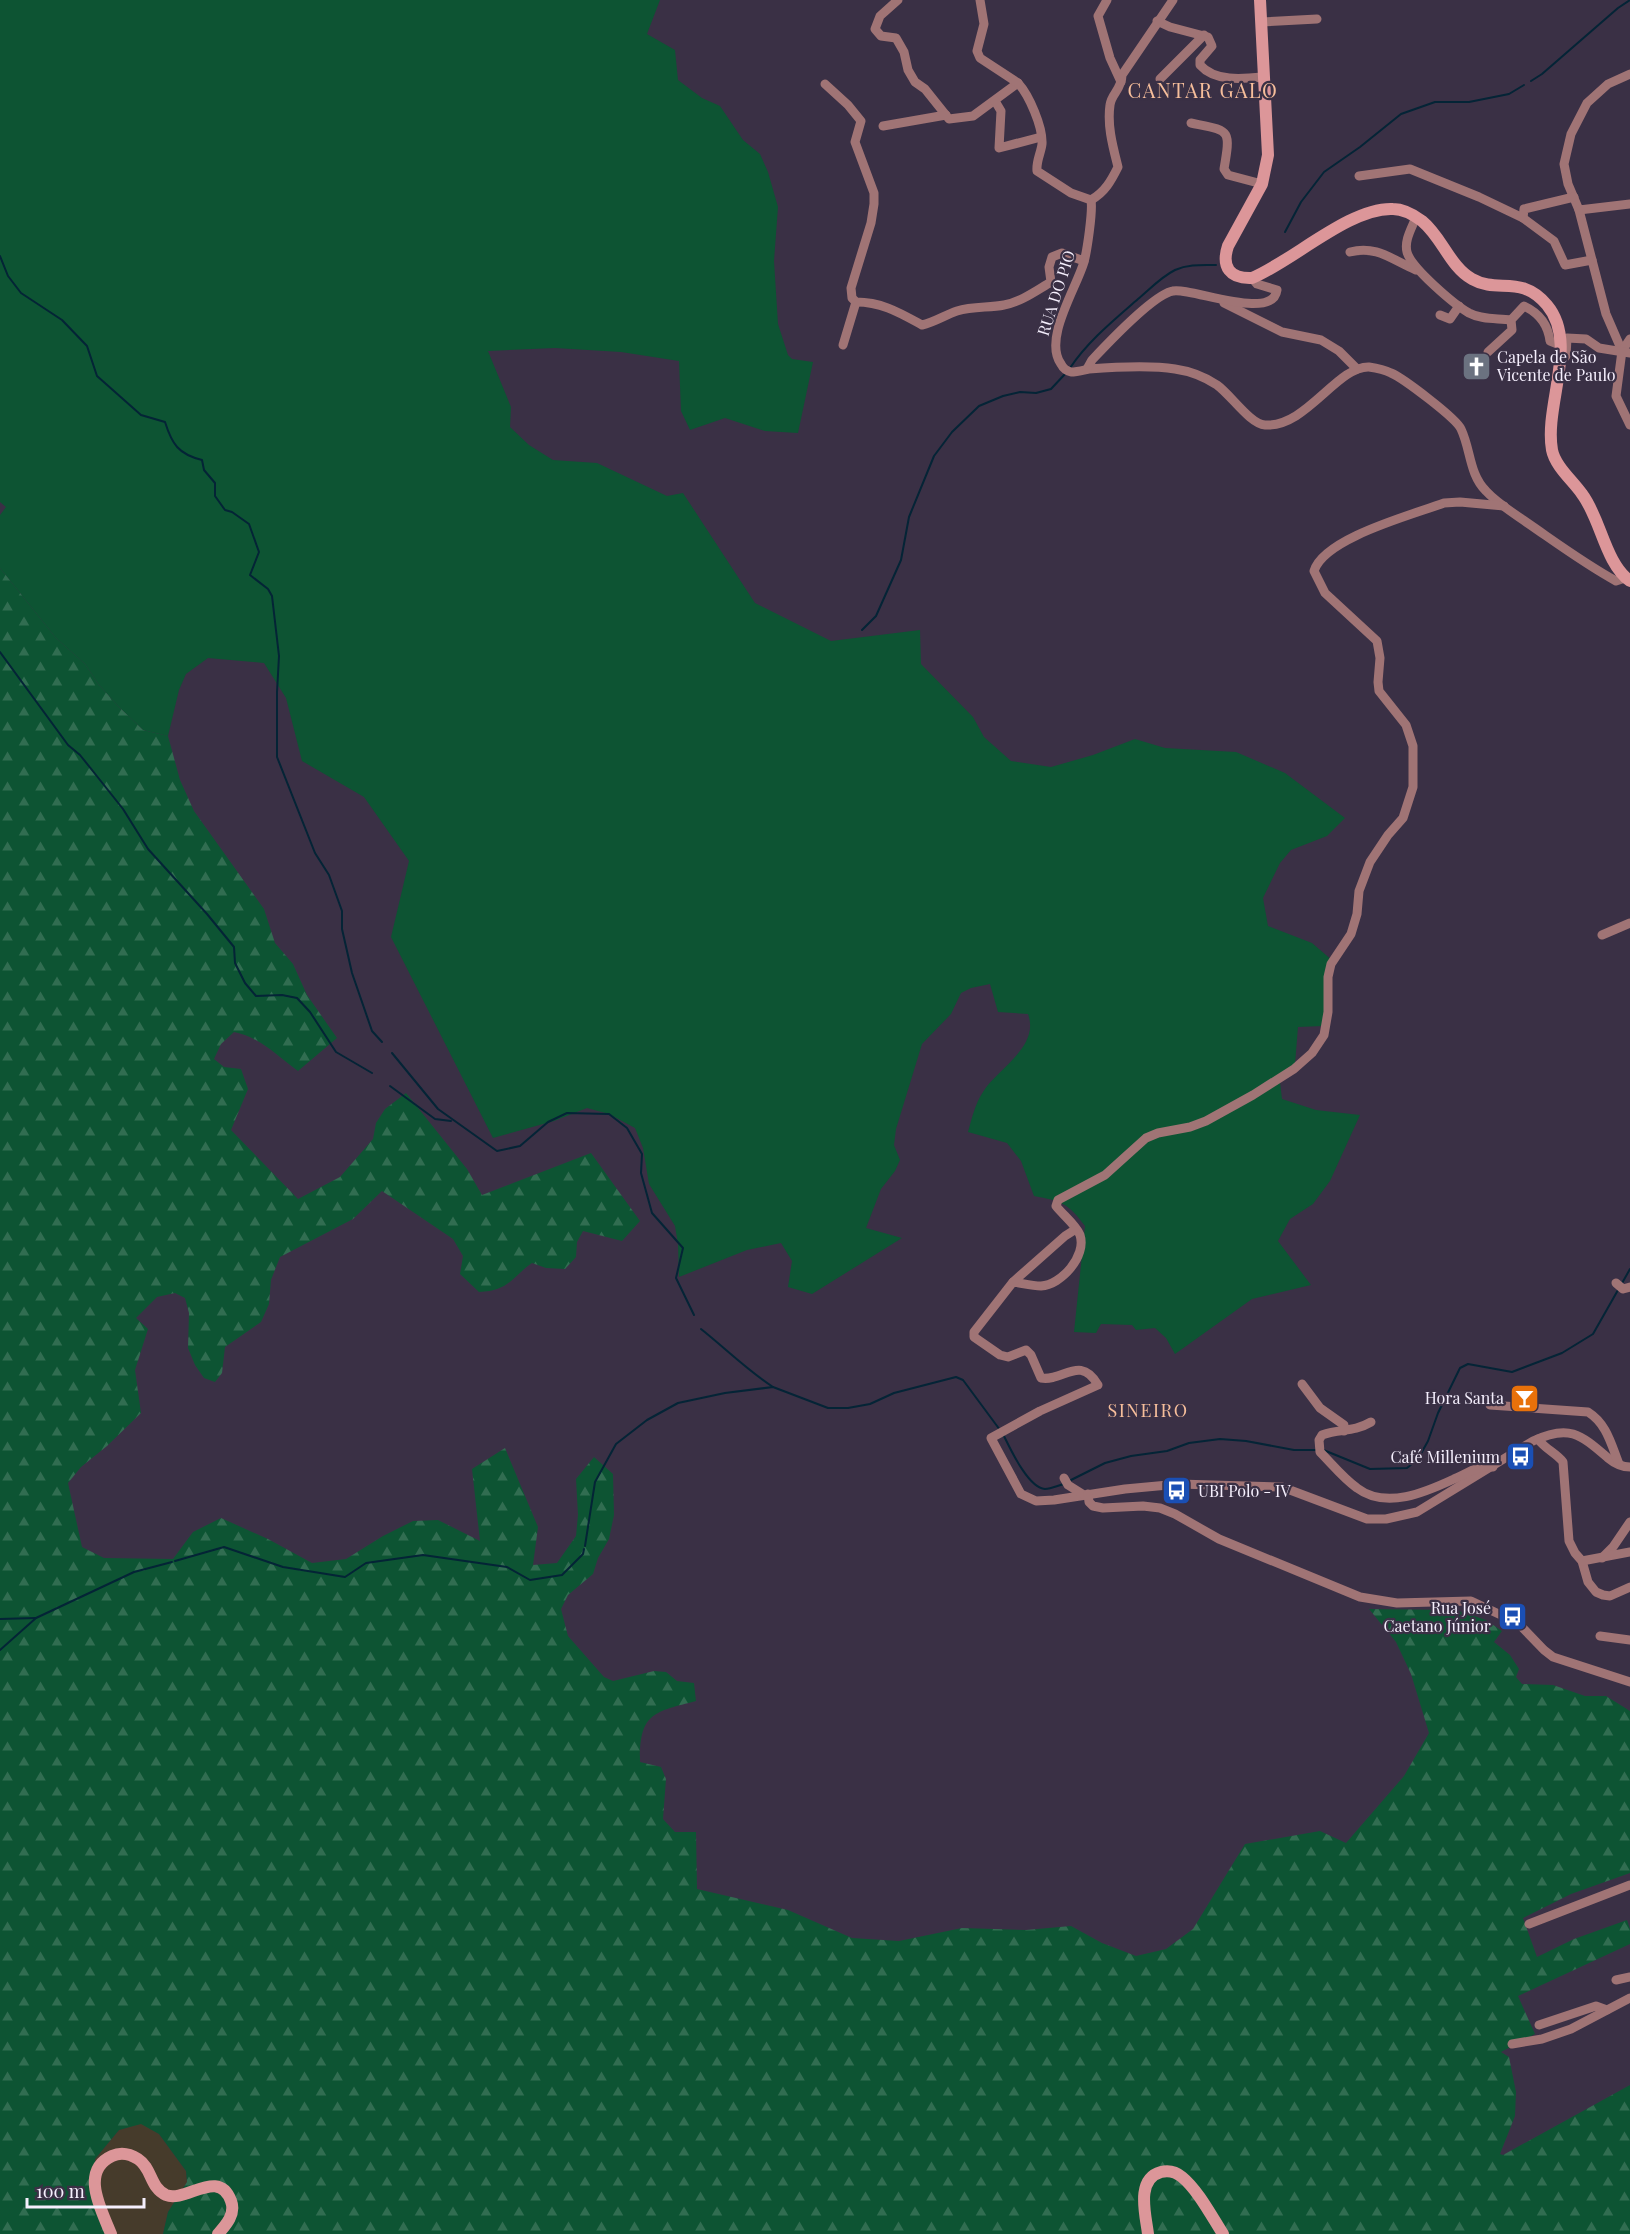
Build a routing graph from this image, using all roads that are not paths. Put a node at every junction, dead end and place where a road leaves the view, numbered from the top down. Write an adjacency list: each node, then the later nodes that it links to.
1 (898, 0): 17 (street)
2 (980, 0): 13 (street)
3 (1107, 0): 15 (street)
4 (1173, 0): 7 (street)
5 (1260, 0): 8 (street)
6 (1317, 19): 8 (street)
7 (1157, 21): 9 (street); 15 (street)
8 (1261, 22): 11 (street)
9 (1204, 35): 11 (street); 12 (street)
10 (1630, 74): 23 (street)
11 (1263, 77): 22 (street)
12 (1160, 78)
13 (1018, 82): 16 (street); 20 (street)
14 (825, 84): 35 (street)
15 (1122, 84): 24 (street)
16 (995, 101): 17 (street); 20 (street)
17 (946, 115): 19 (street)
18 (1191, 123): 22 (street)
19 (883, 126)
20 (1041, 137): 24 (street)
21 (1359, 176): 28 (street)
22 (1262, 184): 33 (street)
23 (1574, 197): 26 (street); 28 (street)
24 (1091, 200): 31 (street, RUA DO PIO)
25 (1630, 204): 26 (street)
26 (1579, 210): 30 (street)
27 (1416, 217): 32 (street); 33 (street); 41 (street)
28 (1523, 218): 30 (street)
29 (1350, 252): 32 (street)
30 (1592, 260): 43 (street)
31 (1084, 261): 35 (street); 45 (street, RUA DO PIO)
32 (1419, 271): 36 (street)
33 (1252, 278): 34 (street)
34 (1218, 300): 45 (street); 46 (street)
35 (856, 302): 40 (street)
36 (1459, 306): 37 (street); 38 (street)
37 (1440, 315)
38 (1510, 320): 41 (street); 42 (street)
39 (1630, 339): 43 (street)
40 (843, 345)
41 (1560, 345): 44 (street)
42 (1488, 352)
43 (1626, 352): 44 (street); 47 (street)
44 (1558, 366): 49 (street)
45 (1087, 369): 46 (street)
46 (1357, 369): 48 (street)
47 (1630, 425)
48 (1504, 506): 49 (street); 52 (street)
49 (1628, 579)
50 (1630, 923): 51 (street)
51 (1602, 935)
52 (1076, 1229): 53 (street); 53 (street)
53 (1013, 1282): 63 (street)
54 (1302, 1384): 57 (street)
55 (1490, 1405): 59 (street)
56 (1371, 1422): 57 (street)
57 (1344, 1431): 60 (street)
58 (1538, 1439): 59 (street); 60 (street); 67 (street)
59 (1619, 1464): 61 (street)
60 (1493, 1467): 63 (street)
61 (1630, 1467)
62 (1066, 1482): 63 (street)
63 (1086, 1494): 71 (street)
64 (1630, 1522): 66 (street)
65 (1630, 1552): 66 (street)
66 (1602, 1559): 67 (street)
67 (1582, 1561): 68 (street)
68 (1630, 1587)
69 (1600, 1636): 70 (street)
70 (1630, 1640)
71 (1630, 1682)
72 (1630, 1885): 73 (street)
73 (1530, 1924)
74 (1630, 1977): 75 (street)
75 (1616, 1980)
76 (1630, 1998): 77 (street)
77 (1607, 2010): 78 (street); 79 (street)
78 (1539, 2025)
79 (1512, 2044)
80 (111, 2234): 81 (street)
81 (218, 2234)
82 (1148, 2234): 83 (street)
83 (1223, 2234)

